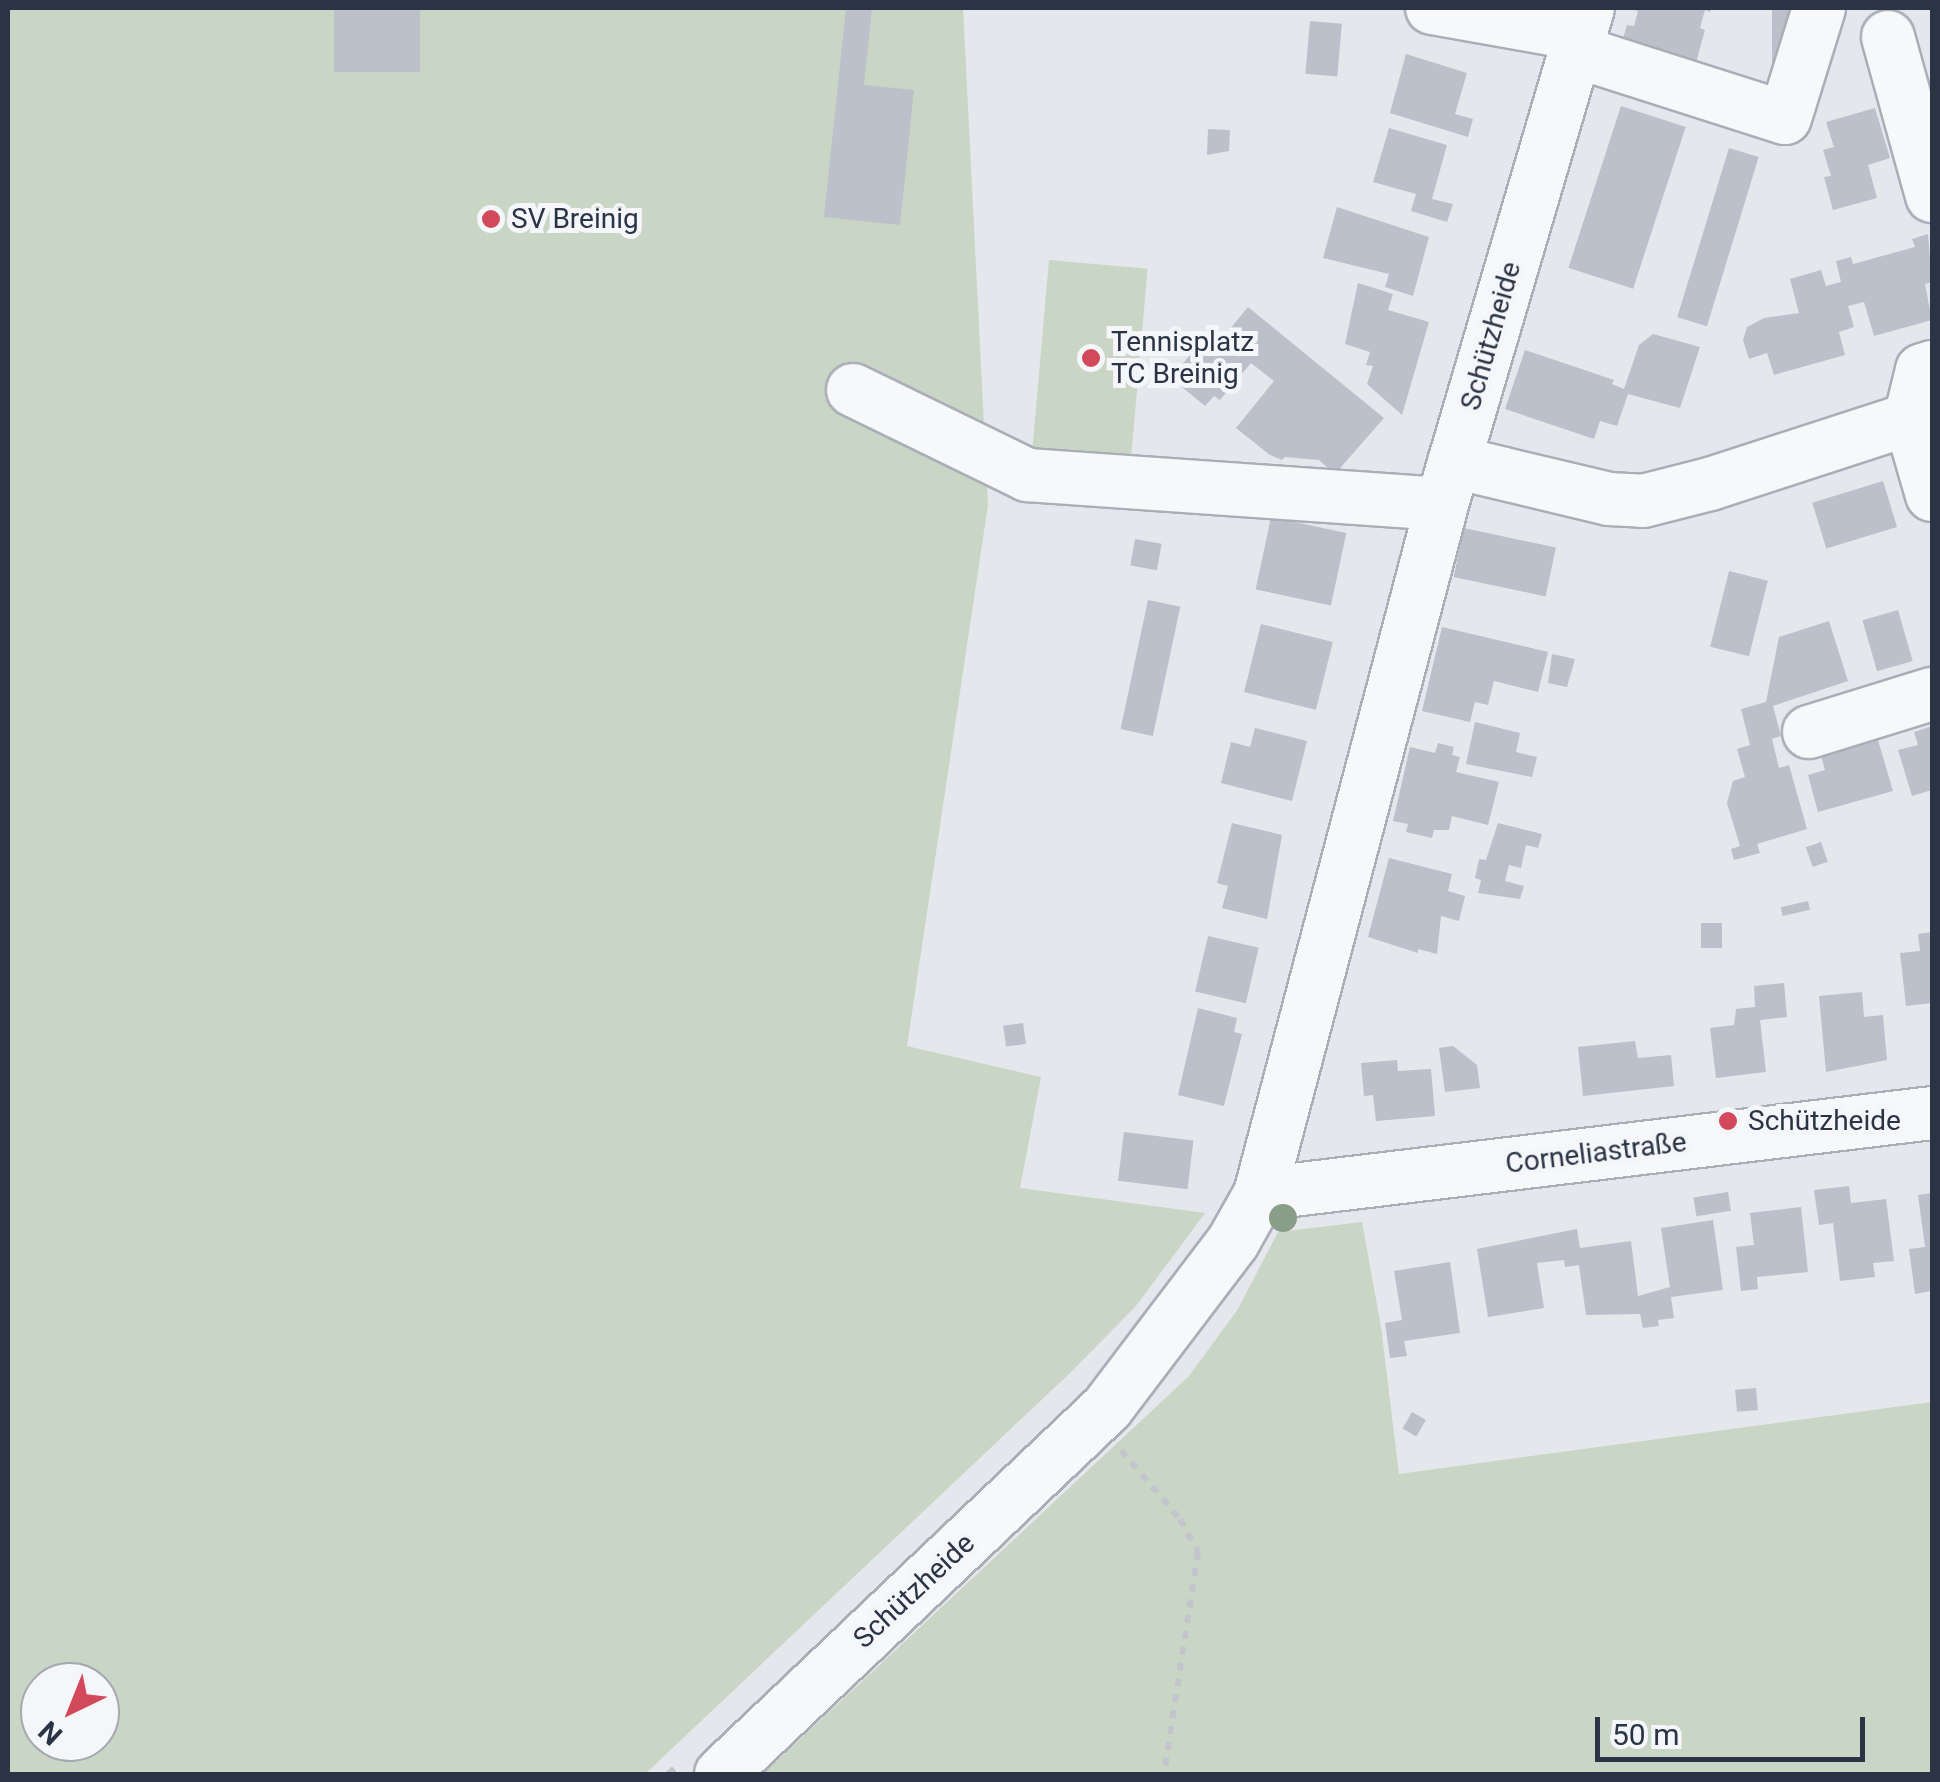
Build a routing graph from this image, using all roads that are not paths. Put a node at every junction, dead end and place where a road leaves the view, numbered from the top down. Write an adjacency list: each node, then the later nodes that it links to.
1 (1432, 8): 3 (street)
2 (1819, 8): 3 (street)
3 (1581, 31): 9 (street, Schützheide)
4 (1888, 37): 5 (street)
5 (1932, 196)
6 (1932, 367): 8 (street)
7 (853, 390): 9 (street)
8 (1910, 419): 9 (street); 10 (street)
9 (1448, 483): 14 (street, Schützheide)
10 (1932, 495)
11 (1932, 694): 12 (street)
12 (1809, 732)
13 (1932, 1113): 14 (street, Corneliastraße)
14 (1260, 1194): 15 (street, Schützheide)
15 (721, 1774)

